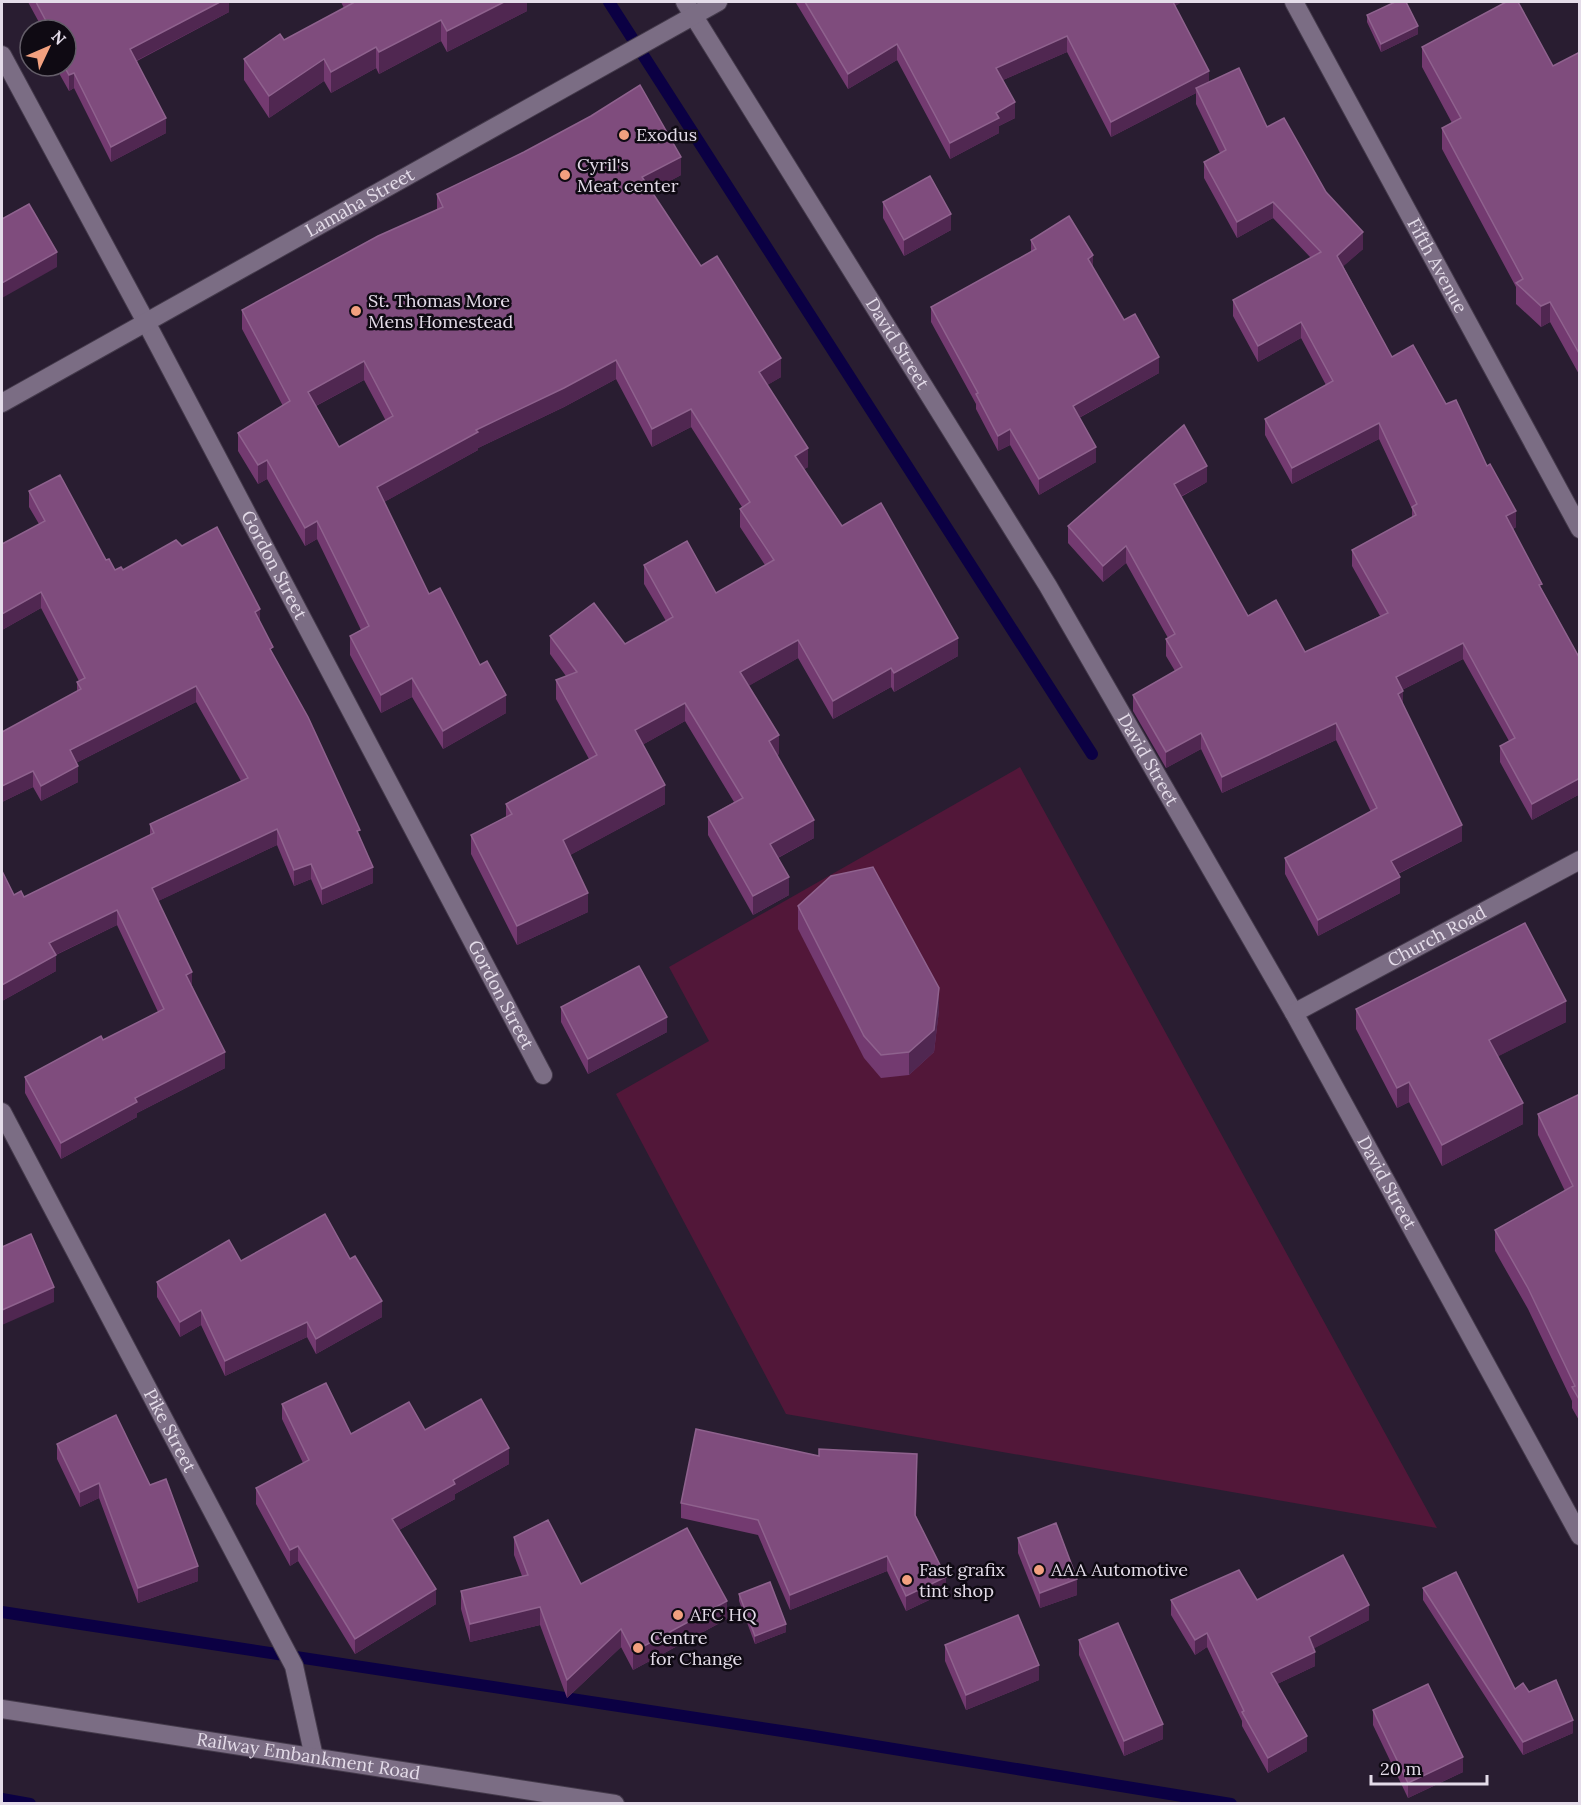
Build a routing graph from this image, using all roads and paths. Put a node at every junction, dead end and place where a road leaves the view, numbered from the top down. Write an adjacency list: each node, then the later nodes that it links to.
1 (718, 2): 3 (street, Lamaha Street)
2 (1294, 2): 7 (street, Fifth Avenue)
3 (689, 8): 5 (street, Lamaha Street); 9 (street, David Street)
4 (2, 55): 5 (street, Gordon Street)
5 (147, 324): 6 (street, Lamaha Street); 10 (street, Gordon Street)
6 (2, 403)
7 (1580, 529)
8 (1580, 860): 9 (street, Church Road)
9 (1294, 1013): 12 (street, David Street)
10 (543, 1076)
11 (2, 1112): 14 (street, Pike Street)
12 (1580, 1536)
13 (2, 1710): 14 (street, Railway Embankment Road)
14 (314, 1756): 15 (street, Railway Embankment Road)
15 (615, 1803)

